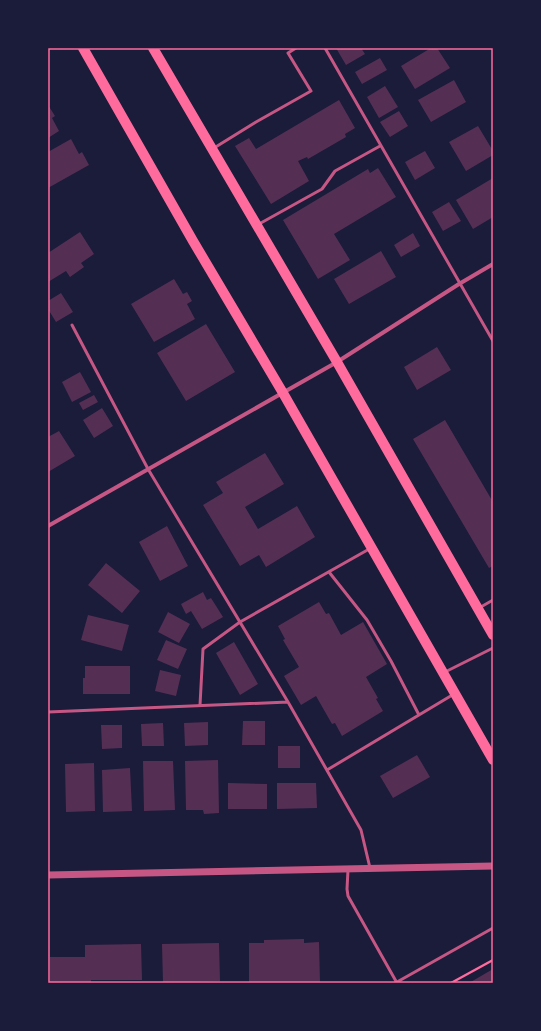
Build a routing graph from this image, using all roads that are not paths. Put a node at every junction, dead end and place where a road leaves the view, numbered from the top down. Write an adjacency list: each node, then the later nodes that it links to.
1 (82, 48): 13 (main road)
2 (154, 48): 6 (main road)
3 (296, 48): 6 (lane)
4 (325, 48): 5 (lane)
5 (380, 146): 7 (lane); 9 (lane)
6 (213, 149): 7 (main road)
7 (258, 225): 12 (main road)
8 (493, 264): 9 (street)
9 (459, 284): 11 (lane); 12 (street)
10 (72, 326): 14 (lane)
11 (493, 341)
12 (337, 362): 13 (street); 19 (main road)
13 (283, 393): 14 (street); 16 (main road)
14 (148, 469): 15 (street); 20 (lane)
15 (48, 526)
16 (372, 547): 17 (lane); 23 (main road)
17 (329, 572): 20 (lane); 28 (lane)
18 (493, 600): 19 (lane)
19 (478, 608): 21 (main road)
20 (240, 622): 25 (lane); 26 (lane)
21 (493, 635)
22 (493, 648): 23 (lane)
23 (443, 673): 24 (main road)
24 (455, 693): 28 (lane); 29 (main road)
25 (288, 702): 26 (lane); 30 (lane)
26 (200, 705): 27 (lane)
27 (48, 712)
28 (419, 714): 30 (lane)
29 (493, 760)
30 (326, 770): 33 (lane)
31 (493, 866): 33 (street)
32 (348, 870): 33 (street); 34 (street); 36 (lane)
33 (371, 870)
34 (48, 875)
35 (493, 928): 36 (lane)
36 (397, 983)

